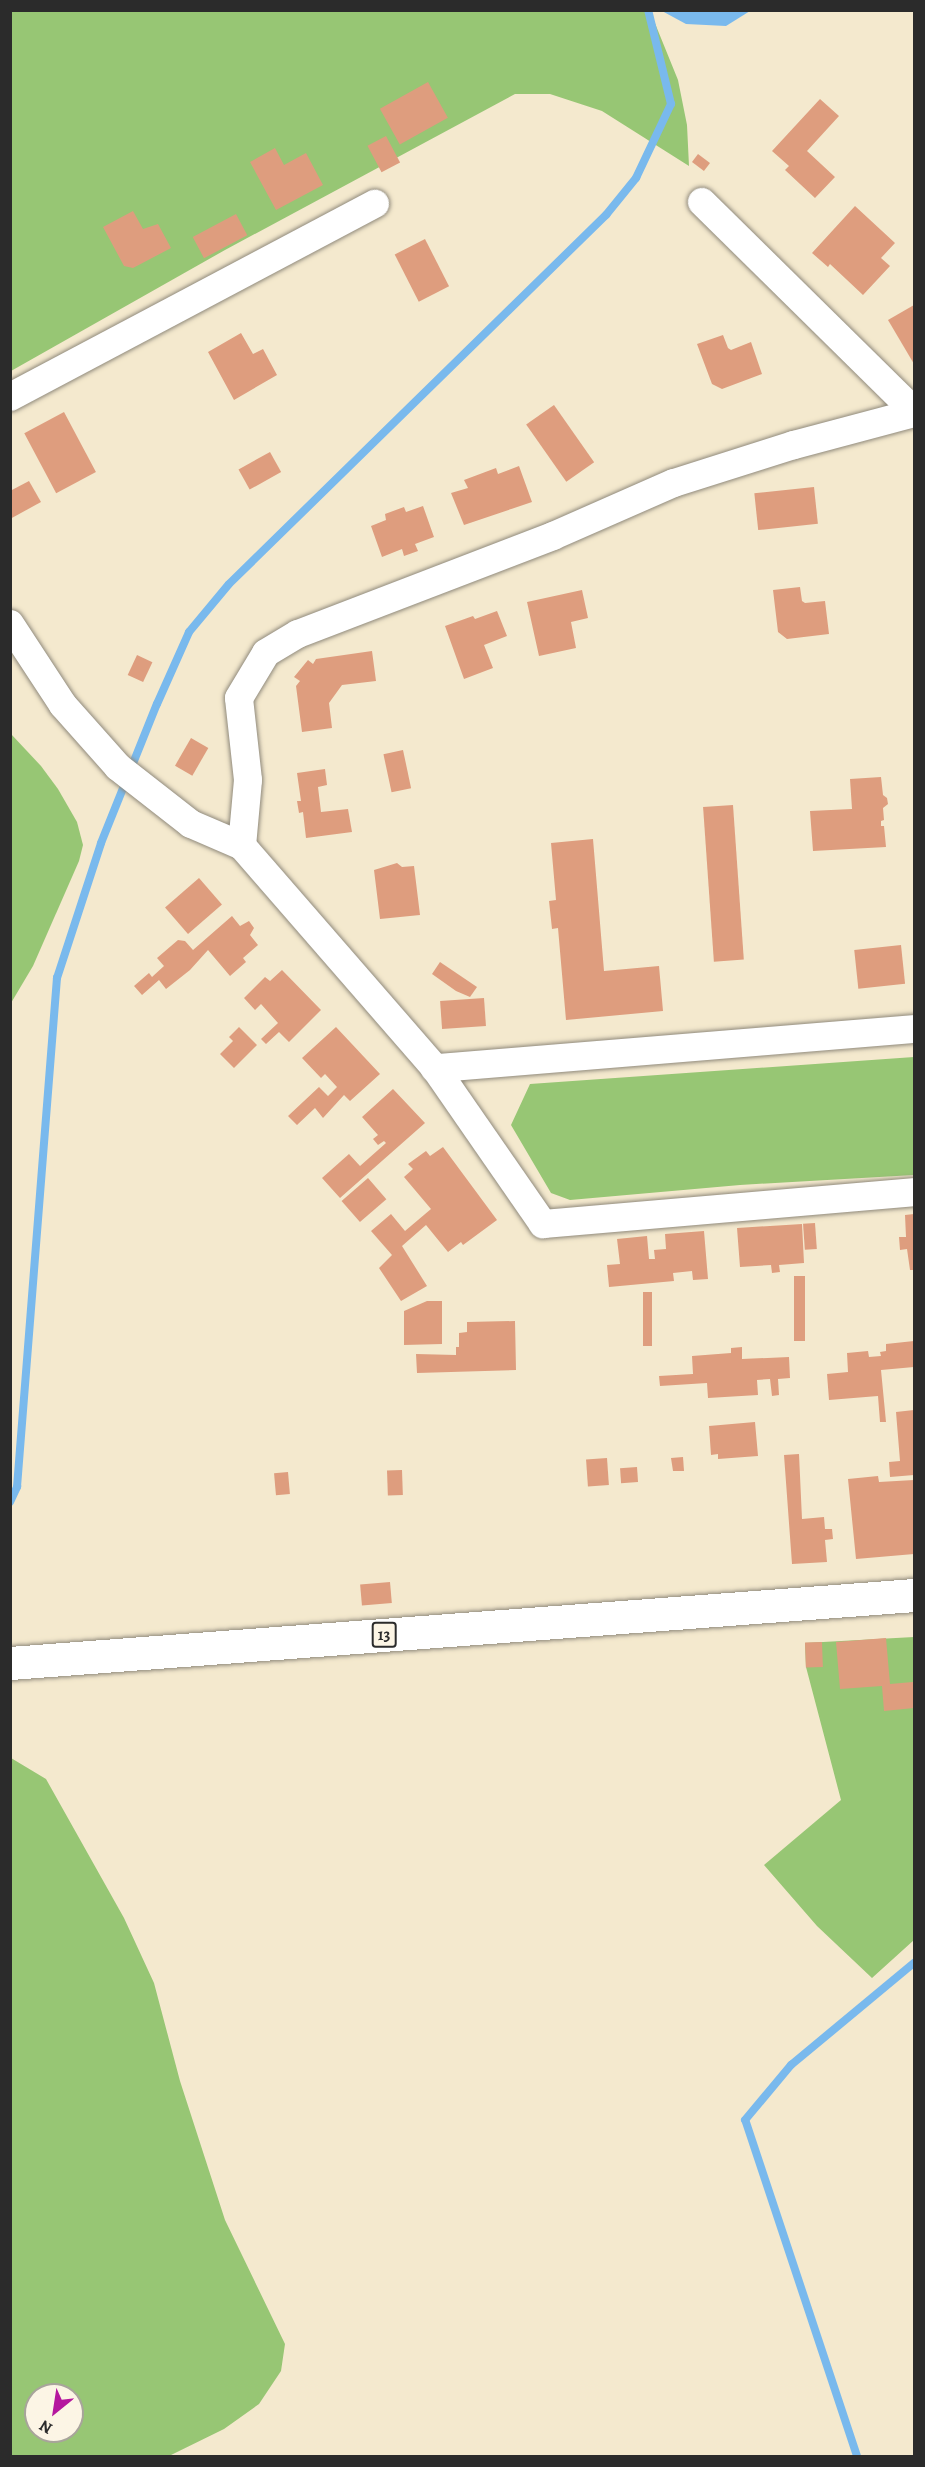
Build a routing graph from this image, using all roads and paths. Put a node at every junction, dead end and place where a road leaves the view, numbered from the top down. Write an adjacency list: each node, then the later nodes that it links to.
1 (702, 202): 4 (street)
2 (375, 204): 3 (street)
3 (10, 397)
4 (915, 412): 6 (street)
5 (10, 624): 6 (street)
6 (242, 846): 8 (street)
7 (915, 1029): 8 (street)
8 (435, 1068): 9 (street)
9 (915, 1192)
10 (915, 1595): 11 (main road, 13)
11 (10, 1663)

